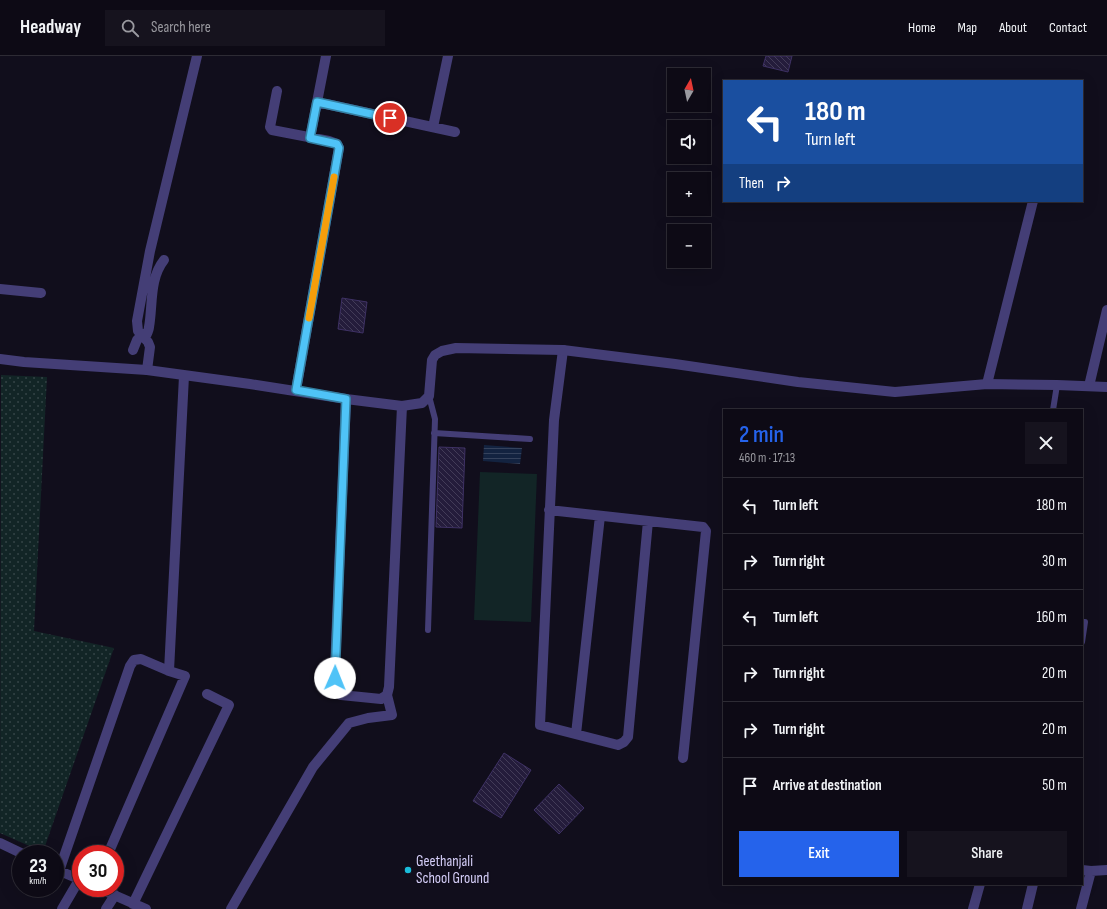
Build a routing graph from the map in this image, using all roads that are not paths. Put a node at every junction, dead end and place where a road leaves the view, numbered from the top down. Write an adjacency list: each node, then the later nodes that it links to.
1 (197, 56): 14 (street)
2 (326, 56): 5 (street)
3 (448, 56): 6 (street)
4 (277, 91): 8 (street)
5 (317, 102): 6 (street); 8 (street)
6 (433, 127): 7 (street)
7 (455, 132)
8 (310, 138): 24 (street)
9 (1033, 202): 20 (street)
10 (164, 260): 14 (street)
11 (0, 289): 12 (street)
12 (41, 293)
13 (1107, 310): 22 (street)
14 (143, 337): 15 (street); 18 (street)
15 (133, 350)
16 (563, 350): 20 (street); 25 (street); 31 (street)
17 (0, 359): 18 (street)
18 (147, 370): 19 (street)
19 (184, 376): 24 (street); 37 (street)
20 (987, 384): 21 (street)
21 (1057, 385): 22 (street); 28 (lane)
22 (1089, 386): 23 (street)
23 (1107, 388)
24 (296, 390): 26 (street)
25 (429, 396): 27 (street); 29 (lane)
26 (346, 399): 27 (street); 39 (street)
27 (402, 406): 39 (street)
28 (1053, 409)
29 (434, 433): 30 (lane); 35 (lane)
30 (530, 439)
31 (549, 510): 32 (street); 40 (street)
32 (600, 516): 33 (street); 40 (street)
33 (648, 521): 40 (street); 41 (street)
34 (1083, 622): 36 (lane)
35 (428, 630)
36 (1083, 635)
37 (169, 671): 43 (street); 45 (street)
38 (207, 694): 53 (street)
39 (387, 695): 57 (street)
40 (576, 734)
41 (683, 758)
42 (0, 843): 44 (street)
43 (112, 845)
44 (12, 849)
45 (64, 850)
46 (1086, 870): 47 (street); 60 (street)
47 (1107, 870)
48 (980, 885): 58 (street)
49 (1033, 885): 59 (street)
50 (72, 893): 54 (street)
51 (114, 897): 55 (street)
52 (119, 897): 53 (street)
53 (133, 904): 56 (street)
54 (62, 909)
55 (106, 909)
56 (146, 909)
57 (231, 909)
58 (973, 909)
59 (1027, 909)
60 (1081, 909)

